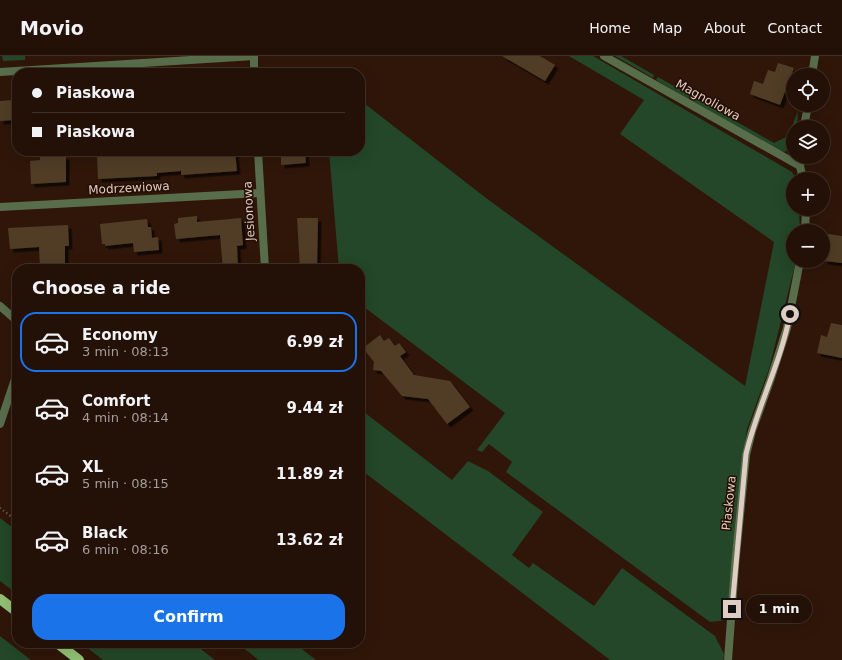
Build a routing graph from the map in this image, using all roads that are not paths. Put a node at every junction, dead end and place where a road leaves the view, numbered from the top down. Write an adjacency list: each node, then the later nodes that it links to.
1 (254, 56): 4 (street); 5 (street)
2 (604, 56): 10 (street, Magnoliowa)
3 (815, 56): 6 (street)
4 (64, 68)
5 (254, 68)
6 (813, 68)
7 (12, 71): 8 (street)
8 (0, 72)
9 (258, 156): 12 (street, Jesionowa)
10 (800, 166): 11 (street)
11 (801, 172)
12 (260, 193): 13 (street, Modrzewiowa); 14 (street, Jesionowa)
13 (0, 207)
14 (265, 264)
15 (799, 268): 24 (street, Piaskowa)
16 (0, 306): 17 (street)
17 (12, 317)
18 (12, 388): 19 (street)
19 (0, 424)
20 (0, 599): 21 (main road)
21 (12, 608)
22 (63, 648): 23 (main road)
23 (79, 660)
24 (728, 660)

